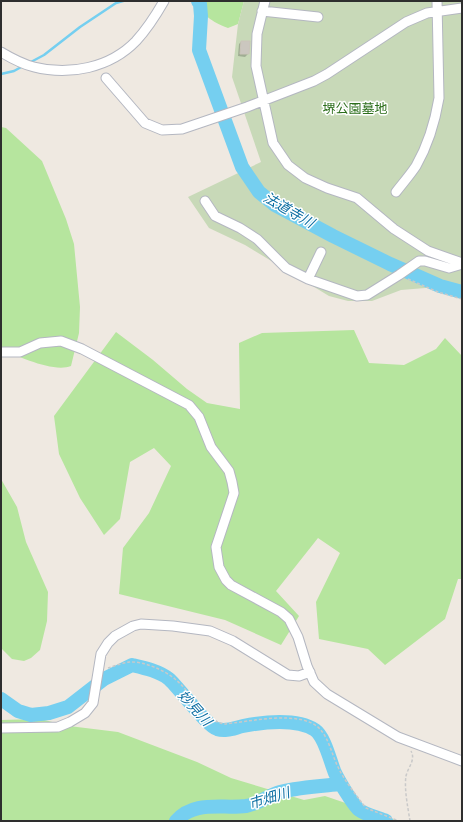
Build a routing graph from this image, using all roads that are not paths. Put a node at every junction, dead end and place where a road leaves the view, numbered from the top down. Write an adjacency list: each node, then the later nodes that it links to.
1 (164, 1): 8 (street)
2 (265, 1): 5 (street)
3 (437, 1): 6 (street)
4 (462, 8): 6 (street)
5 (262, 11): 7 (street); 10 (street)
6 (438, 11): 10 (street); 11 (street)
7 (318, 18)
8 (1, 52)
9 (106, 78): 10 (street)
10 (264, 100): 14 (street)
11 (396, 192)
12 (205, 201): 15 (street)
13 (321, 252): 15 (street)
14 (462, 263): 15 (street)
15 (308, 279)
16 (1, 352): 17 (street)
17 (310, 672): 18 (street); 19 (street)
18 (1, 728)
19 (462, 761)

